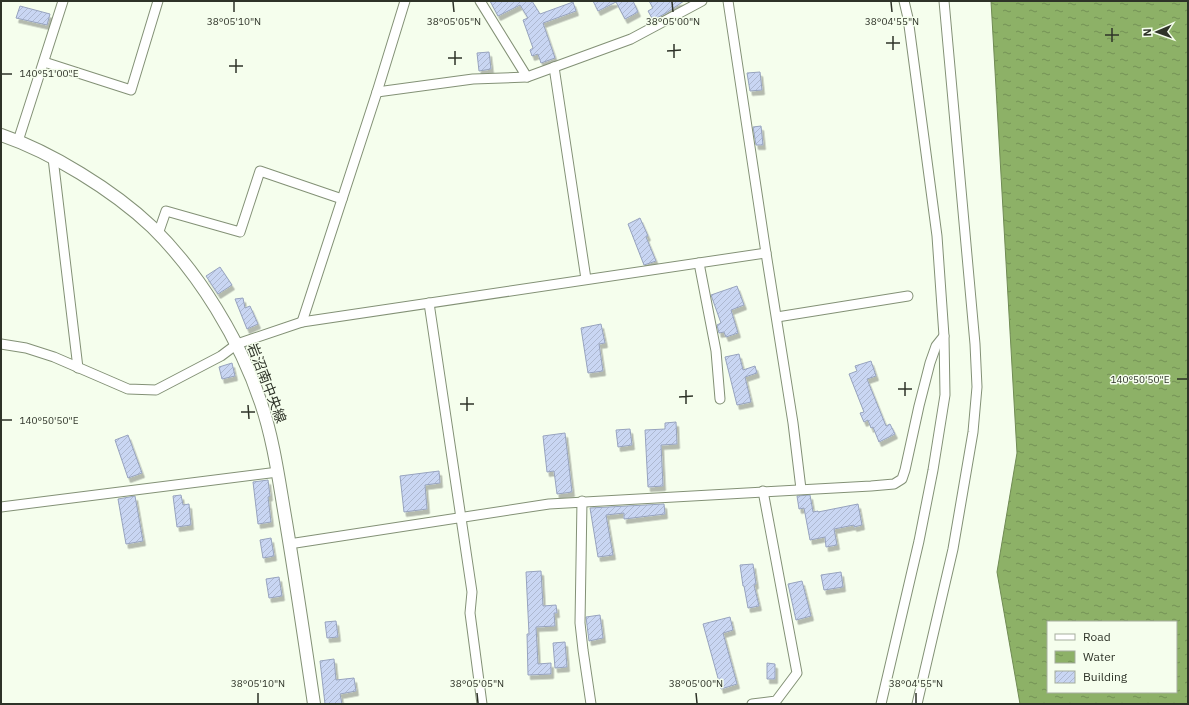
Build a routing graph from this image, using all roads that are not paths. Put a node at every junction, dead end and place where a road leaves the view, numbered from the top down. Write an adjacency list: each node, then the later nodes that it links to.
1 (63, 1): 9 (street)
2 (158, 1): 9 (street)
3 (405, 1): 12 (street)
4 (480, 1): 11 (street)
5 (702, 1): 10 (street)
6 (728, 1): 18 (street)
7 (904, 1): 25 (street)
8 (944, 1): 43 (street)
9 (44, 62): 14 (street)
10 (554, 67): 11 (street); 20 (street)
11 (528, 77): 12 (street)
12 (377, 92): 16 (street)
13 (1, 135): 14 (street, 岩沼南中央線)
14 (18, 141): 15 (street, 岩沼南中央線)
15 (53, 158): 17 (street, 岩沼南中央線); 28 (street)
16 (342, 199): 17 (street); 24 (street)
17 (158, 234): 27 (street, 岩沼南中央線)
18 (766, 253): 19 (street); 23 (street)
19 (699, 263): 20 (street); 29 (street)
20 (586, 279): 22 (street)
21 (908, 296): 23 (street)
22 (429, 303): 24 (street); 35 (street)
23 (777, 317): 31 (street)
24 (302, 322): 27 (street)
25 (944, 336): 31 (street); 42 (street)
26 (1, 344): 28 (street)
27 (237, 344): 28 (street); 30 (street, 岩沼南中央線)
28 (78, 368)
29 (720, 398)
30 (278, 472): 34 (street); 36 (street, 岩沼南中央線)
31 (801, 490): 32 (street)
32 (762, 492): 33 (street); 37 (street)
33 (582, 502): 35 (street); 40 (street)
34 (1, 507)
35 (461, 517): 36 (street); 39 (street)
36 (289, 544): 38 (street, 岩沼南中央線)
37 (780, 702): 41 (street)
38 (314, 704)
39 (482, 704)
40 (591, 704)
41 (752, 704)
42 (881, 704)
43 (917, 704)

